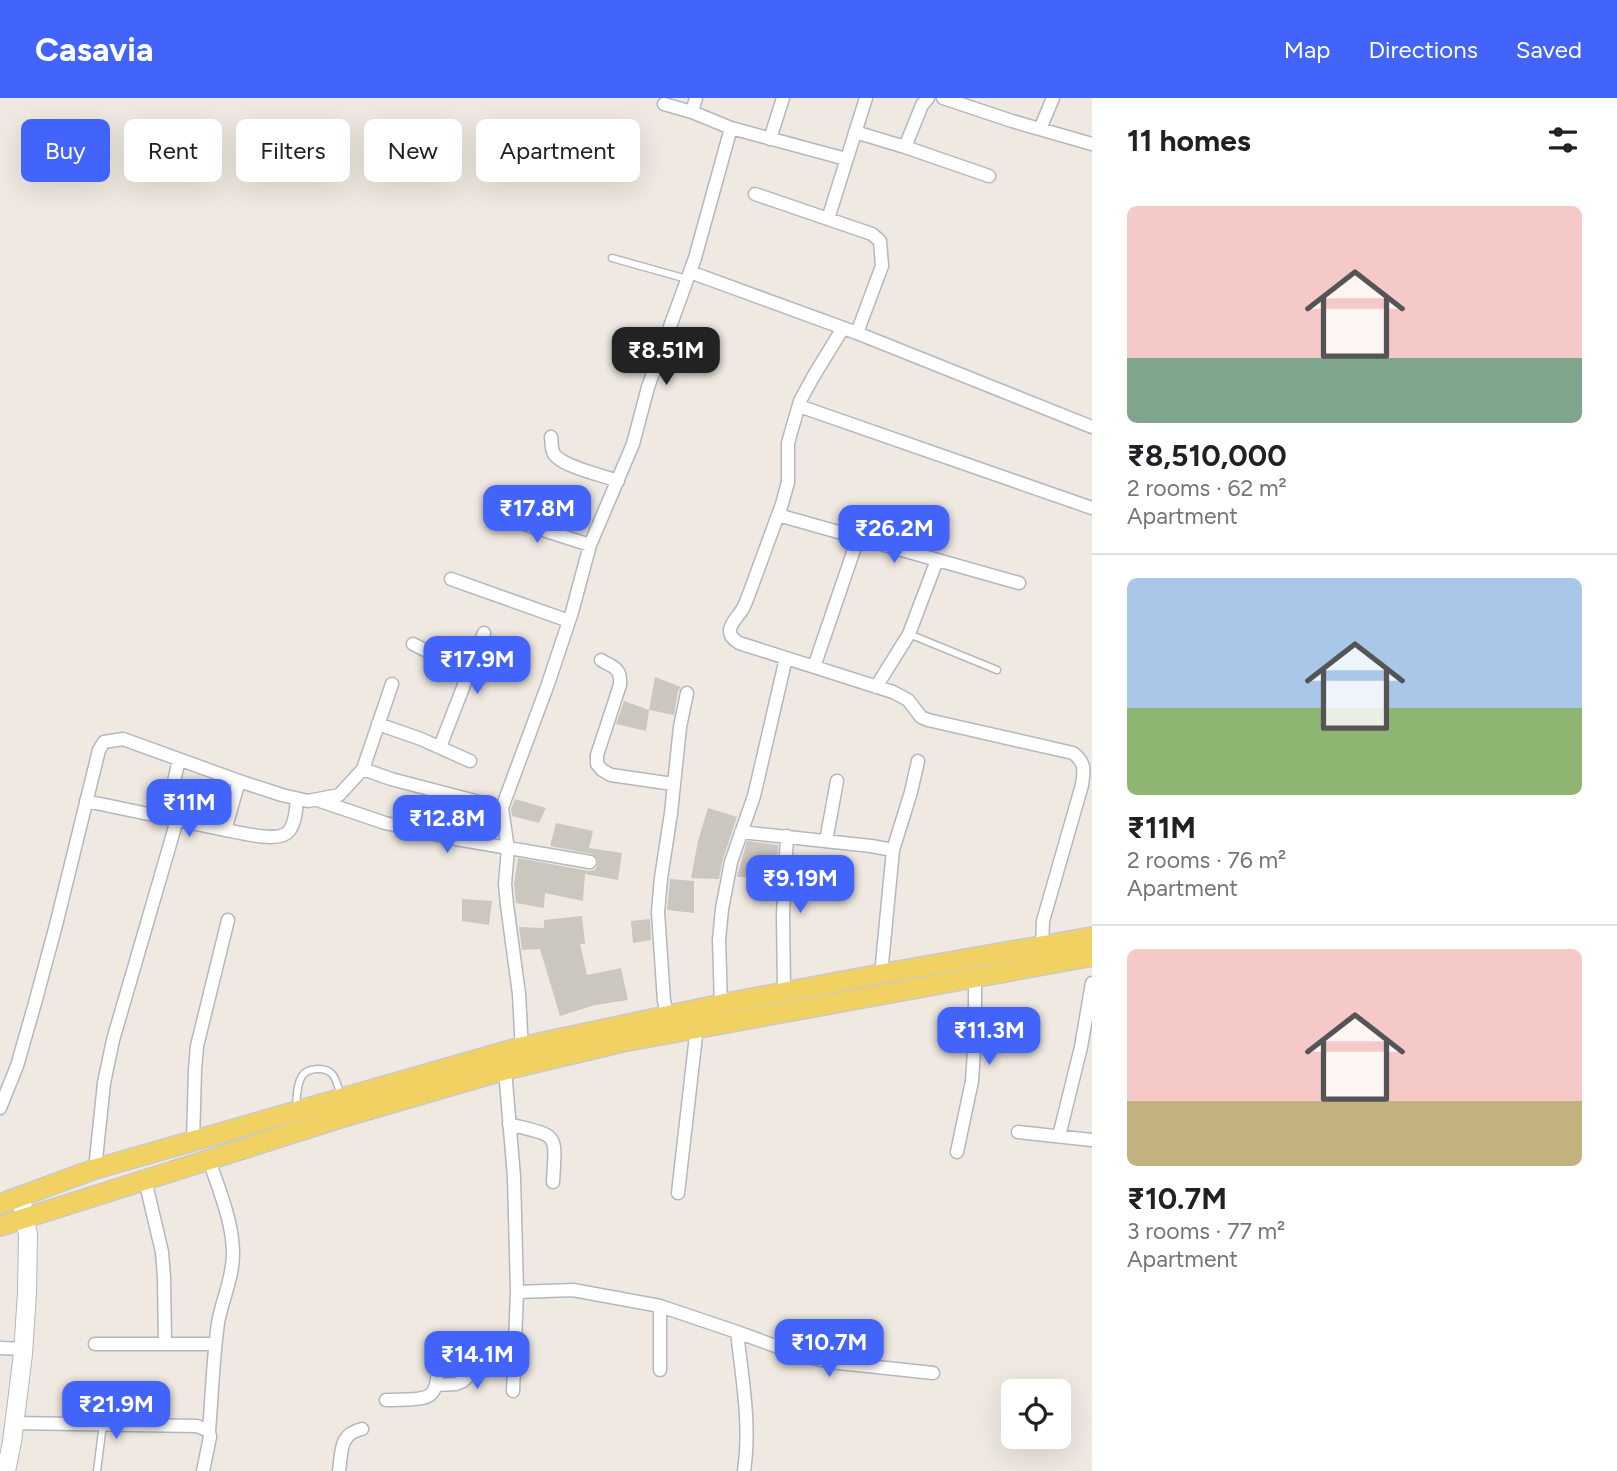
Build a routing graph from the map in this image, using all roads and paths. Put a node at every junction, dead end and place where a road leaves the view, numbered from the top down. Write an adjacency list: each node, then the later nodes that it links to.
1 (696, 98): 8 (street)
2 (783, 98): 12 (street)
3 (866, 98): 11 (street)
4 (928, 98): 14 (street)
5 (943, 98): 10 (street)
6 (1052, 98): 10 (street)
7 (664, 104): 8 (street)
8 (692, 112): 9 (street)
9 (731, 128): 12 (street); 20 (street)
10 (1040, 129): 13 (street)
11 (855, 132): 14 (street); 15 (street)
12 (770, 139): 15 (street)
13 (1092, 144)
14 (905, 147): 16 (street)
15 (846, 159): 18 (street)
16 (989, 176)
17 (755, 194): 18 (street)
18 (828, 219): 22 (street)
19 (611, 258): 20 (lane)
20 (688, 275): 21 (street); 26 (street)
21 (843, 328): 22 (street); 23 (street)
22 (857, 333): 24 (street)
23 (799, 406): 27 (street); 29 (street)
24 (1090, 421)
25 (551, 437): 26 (street)
26 (618, 481): 31 (street)
27 (1092, 508)
28 (493, 514): 31 (street)
29 (778, 515): 30 (street); 39 (street)
30 (858, 538): 32 (street); 41 (street)
31 (590, 545): 35 (street)
32 (937, 560): 34 (street); 37 (street)
33 (451, 579): 35 (street)
34 (1019, 583)
35 (569, 621): 59 (street)
36 (484, 633): 43 (street)
37 (909, 634): 42 (lane); 45 (street)
38 (413, 644): 43 (street)
39 (786, 658): 41 (street); 62 (street)
40 (601, 660): 55 (street)
41 (814, 667): 45 (street)
42 (996, 670)
43 (469, 672): 48 (street)
44 (392, 684): 47 (street)
45 (876, 687): 70 (street)
46 (687, 693): 55 (street)
47 (379, 724): 48 (street); 52 (street)
48 (440, 747): 50 (street)
49 (179, 759): 53 (street); 58 (street); 60 (street)
50 (470, 761)
51 (918, 761): 66 (street)
52 (363, 769): 57 (street); 59 (street)
53 (239, 781): 56 (street); 61 (street)
54 (837, 781): 64 (street)
55 (673, 784): 77 (street)
56 (297, 799): 57 (street); 61 (street)
57 (317, 800): 65 (street)
58 (86, 801): 60 (street); 82 (street)
59 (502, 808): 65 (street)
60 (171, 819): 61 (street); 91 (street)
61 (225, 830)
62 (741, 832): 63 (street); 76 (street)
63 (787, 836): 64 (street); 75 (street)
64 (826, 841): 66 (street)
65 (508, 849): 67 (street); 79 (street)
66 (893, 850): 72 (street)
67 (590, 862)
68 (228, 920): 88 (street)
69 (1092, 937): 70 (main road)
70 (1042, 946): 72 (main road)
71 (1092, 956): 73 (main road)
72 (881, 974): 75 (main road)
73 (975, 978): 76 (main road); 89 (street)
74 (1092, 983): 86 (street)
75 (784, 992): 76 (main road)
76 (726, 1010): 77 (main road); 78 (main road)
77 (668, 1016): 79 (main road)
78 (697, 1027): 79 (main road); 94 (street)
79 (523, 1056): 80 (main road); 81 (main road)
80 (505, 1070): 81 (main road); 84 (street)
81 (347, 1103): 83 (main road); 83 (lane); 90 (main road)
82 (0, 1108)
83 (296, 1112): 88 (main road)
84 (509, 1124): 93 (street); 99 (street)
85 (1018, 1132): 86 (street)
86 (1059, 1136): 87 (street)
87 (1092, 1140)
88 (193, 1141): 91 (main road)
89 (957, 1152)
90 (209, 1160): 92 (main road); 104 (street)
91 (95, 1170): 95 (main road)
92 (145, 1180): 97 (main road); 103 (street)
93 (553, 1182)
94 (678, 1193)
95 (21, 1197): 96 (main road); 97 (street)
96 (0, 1204)
97 (25, 1217): 98 (main road); 106 (street)
98 (0, 1226)
99 (517, 1292): 100 (street); 108 (street)
100 (660, 1306): 101 (street); 109 (street)
101 (737, 1332): 110 (street); 123 (street)
102 (95, 1344): 103 (street)
103 (165, 1344): 104 (street)
104 (215, 1344): 117 (street)
105 (0, 1348): 106 (street)
106 (23, 1349): 114 (street)
107 (440, 1349): 111 (street)
108 (514, 1362): 111 (street); 112 (street)
109 (660, 1370)
110 (933, 1373)
111 (436, 1385): 113 (street)
112 (513, 1391)
113 (386, 1400)
114 (15, 1423): 115 (street); 118 (street)
115 (103, 1424): 117 (street); 120 (lane)
116 (362, 1429): 122 (street)
117 (209, 1431): 121 (street)
118 (6, 1448): 119 (street)
119 (6, 1471)
120 (97, 1471)
121 (203, 1471)
122 (339, 1471)
123 (744, 1471)

